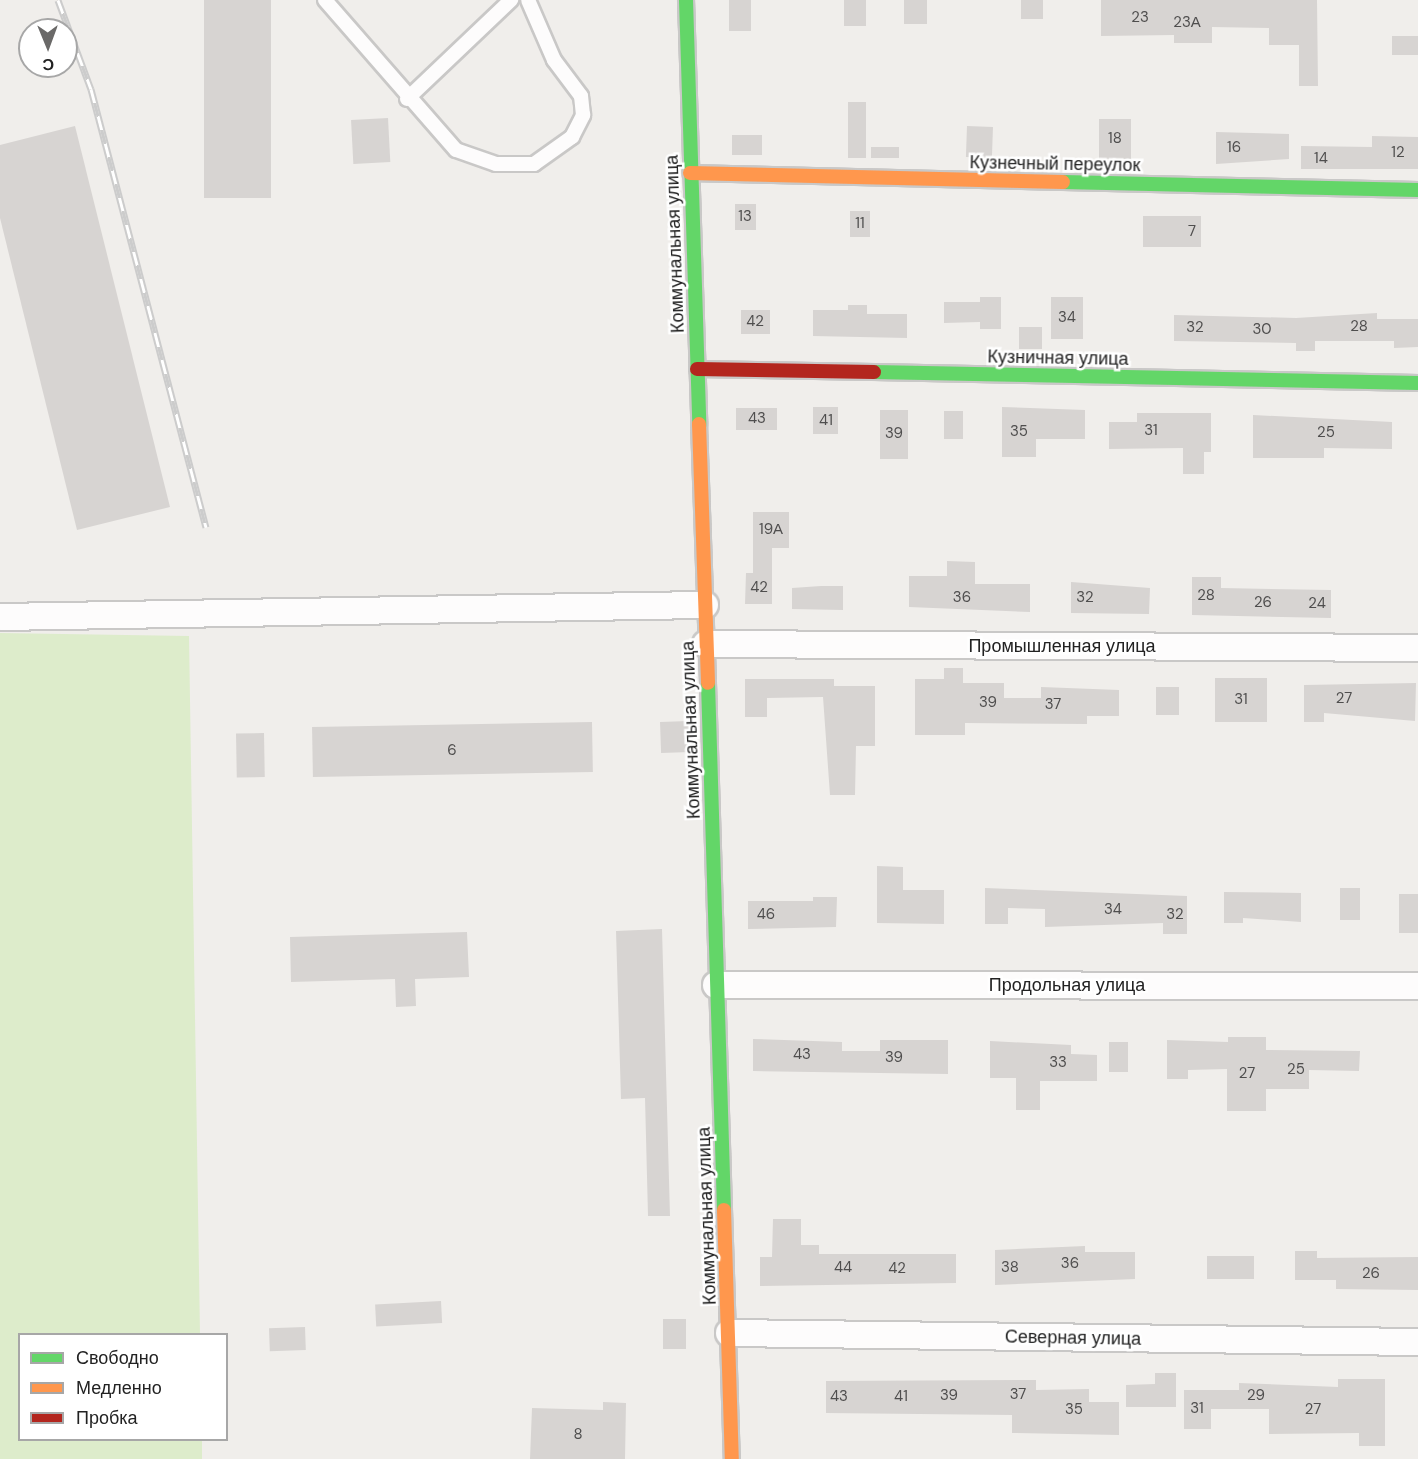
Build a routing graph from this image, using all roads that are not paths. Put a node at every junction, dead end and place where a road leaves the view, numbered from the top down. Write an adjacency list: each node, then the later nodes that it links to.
1 (325, 0): 5 (lane)
2 (511, 0): 5 (lane)
3 (528, 0): 5 (lane)
4 (686, 0): 6 (street, Коммунальная улица)
5 (407, 99)
6 (690, 173): 7 (street, Кузнечный переулок); 8 (street, Коммунальная улица)
7 (1418, 190)
8 (697, 369): 9 (street, Кузничная улица); 10 (street, Коммунальная улица)
9 (1418, 383)
10 (705, 605): 11 (street); 12 (street, Коммунальная улица)
11 (0, 617)
12 (706, 644): 13 (street, Промышленная улица); 14 (street, Коммунальная улица)
13 (1418, 648)
14 (716, 985): 15 (street, Продольная улица); 16 (street, Коммунальная улица)
15 (1418, 986)
16 (729, 1334): 17 (street, Северная улица); 18 (street, Коммунальная улица)
17 (1418, 1342)
18 (732, 1459)

